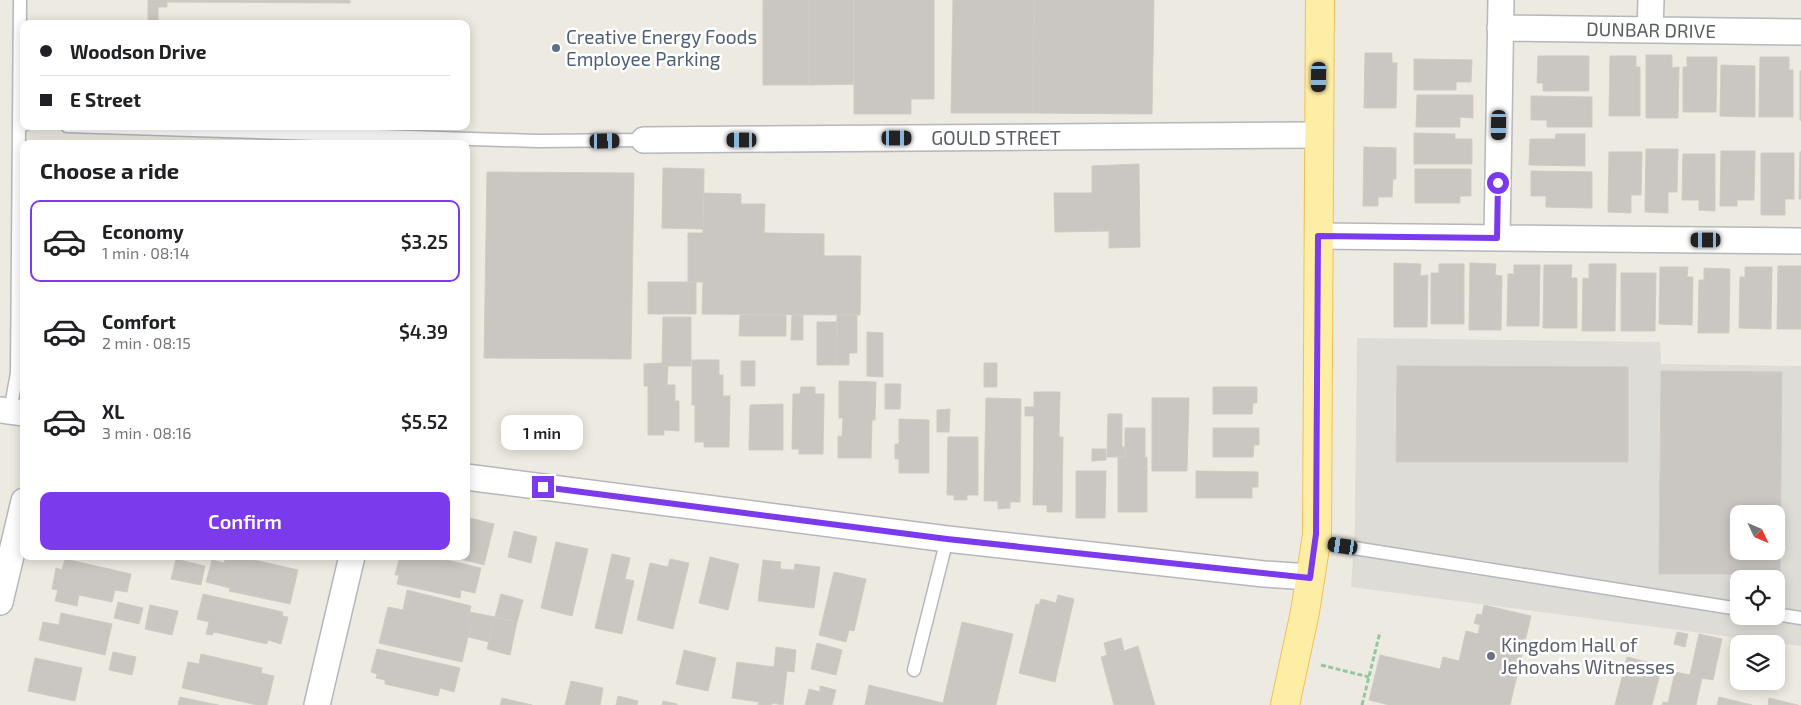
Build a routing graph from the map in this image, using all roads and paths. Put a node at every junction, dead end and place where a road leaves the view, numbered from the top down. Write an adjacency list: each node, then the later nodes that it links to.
1 (20, 0): 5 (lane)
2 (1320, 0): 10 (main road)
3 (1501, 0): 6 (street)
4 (1651, 0): 7 (street)
5 (20, 20)
6 (1500, 28): 7 (street, DUNBAR DRIVE); 14 (street)
7 (1650, 30): 8 (street, DUNBAR DRIVE)
8 (1801, 32)
9 (192, 130): 11 (lane)
10 (1318, 134): 11 (street, GOULD STREET); 13 (main road)
11 (644, 140)
12 (20, 187): 16 (lane)
13 (1318, 236): 14 (street); 20 (main road)
14 (1497, 238): 15 (street)
15 (1801, 241)
16 (11, 411)
17 (470, 478): 19 (street)
18 (20, 518): 23 (street)
19 (947, 539): 22 (street); 29 (lane)
20 (1316, 542): 22 (main road); 24 (lane)
21 (351, 560): 31 (street)
22 (1310, 578): 28 (main road)
23 (0, 602)
24 (1730, 608)
25 (1785, 615): 26 (lane)
26 (1801, 618)
27 (1380, 632): 30 (path)
28 (1295, 659): 30 (path); 32 (main road)
29 (914, 670)
30 (1369, 677): 33 (path)
31 (317, 705)
32 (1285, 705)
33 (1362, 705)

